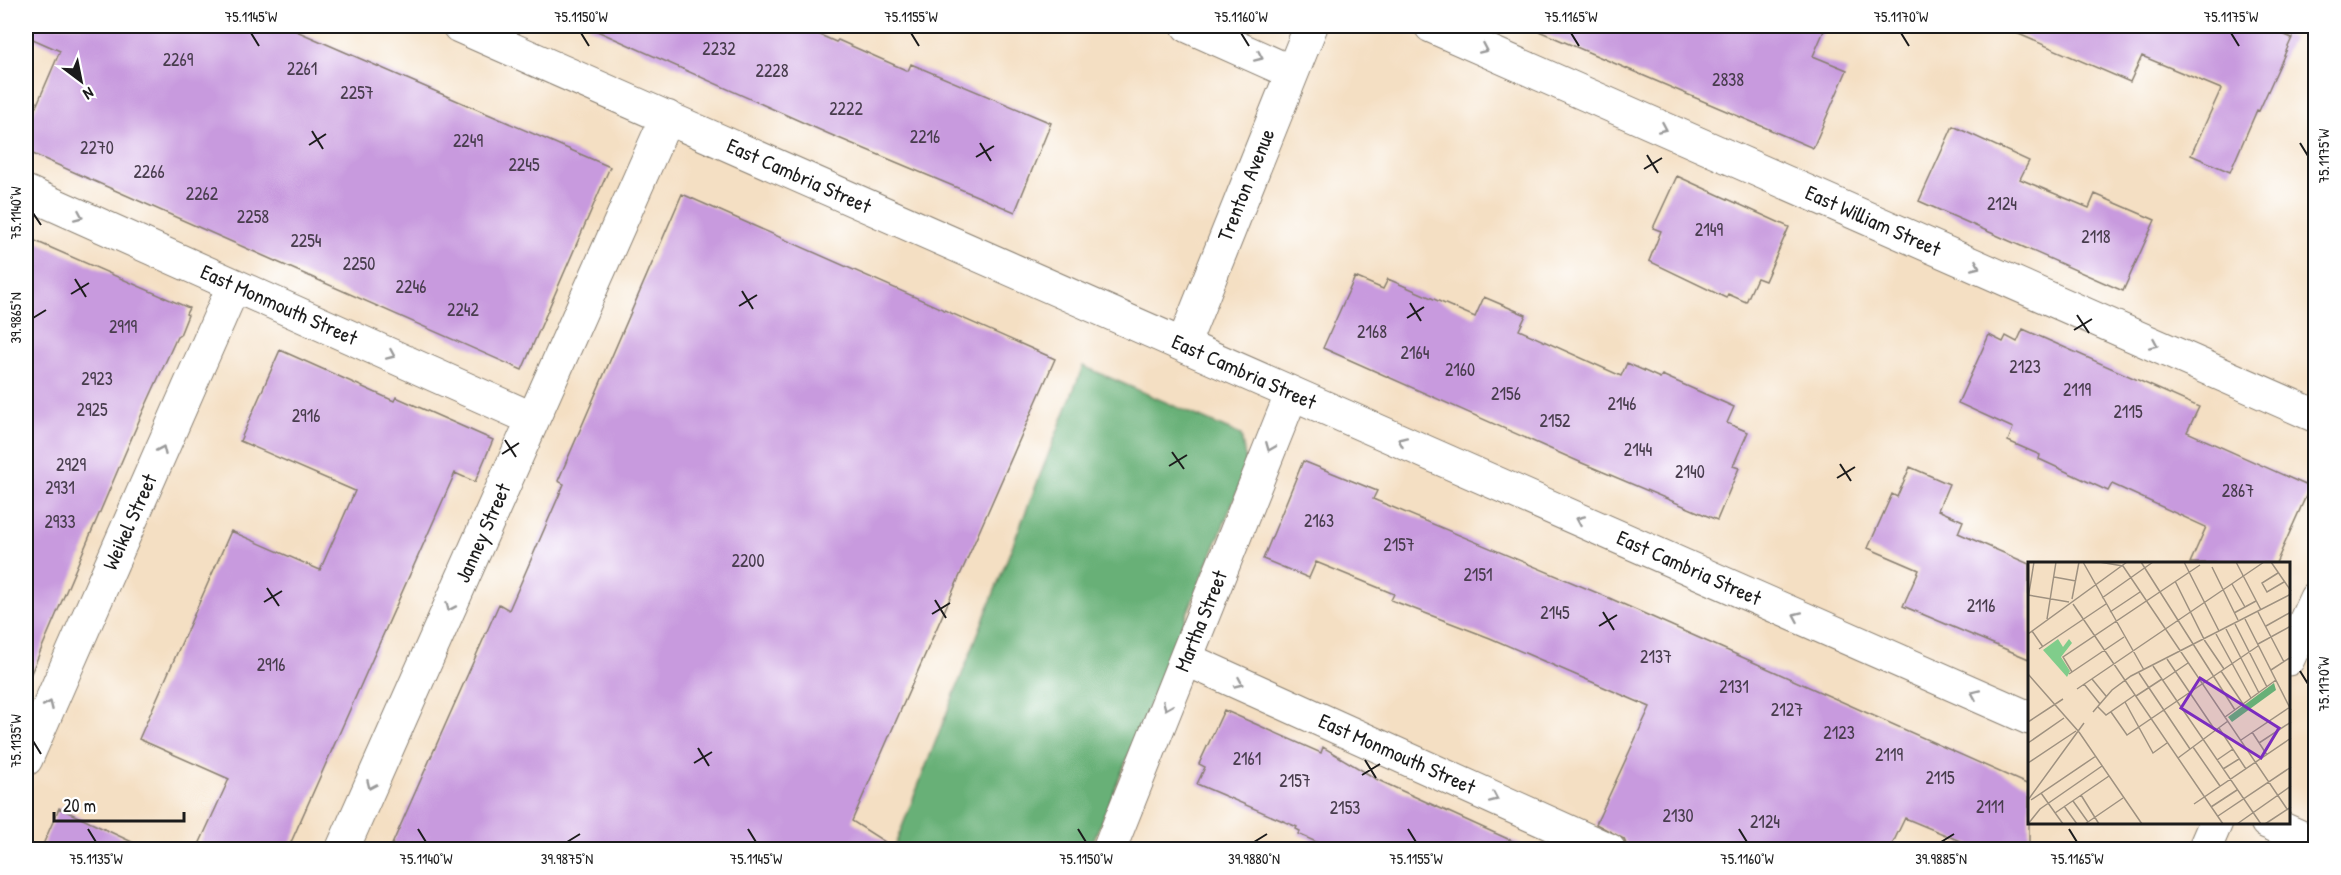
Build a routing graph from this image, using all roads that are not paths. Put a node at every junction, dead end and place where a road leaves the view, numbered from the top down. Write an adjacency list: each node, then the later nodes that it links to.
1 (459, 26): 6 (street, East Cambria Street)
2 (1188, 26): 5 (street, one-way to 5)
3 (1311, 26): 5 (street, Trenton Avenue)
4 (1431, 26): 11 (street, East William Street, one-way to 11)
5 (1291, 72): 9 (street, Trenton Avenue)
6 (667, 117): 9 (street, East Cambria Street); 12 (street, Janney Street)
7 (26, 192): 8 (street, East Monmouth Street, one-way to 8)
8 (234, 285): 12 (street, East Monmouth Street, one-way to 12); 17 (street, Weikel Street, one-way to 8)
9 (1183, 345): 10 (street, East Cambria Street)
10 (1292, 393): 15 (street, Martha Street, one-way to 15); 16 (street, East Cambria Street, one-way to 10)
11 (2316, 416)
12 (533, 419): 21 (street, Janney Street, one-way to 21)
13 (2316, 598): 14 (street)
14 (2290, 657)
15 (1186, 659): 22 (street, Martha Street, one-way to 22); 23 (street, East Monmouth Street, one-way to 23)
16 (2028, 718)
17 (26, 759)
18 (2215, 824): 24 (street)
19 (2271, 824): 20 (street)
20 (2316, 844)
21 (342, 849)
22 (1109, 849)
23 (1609, 849)
24 (2204, 849)

